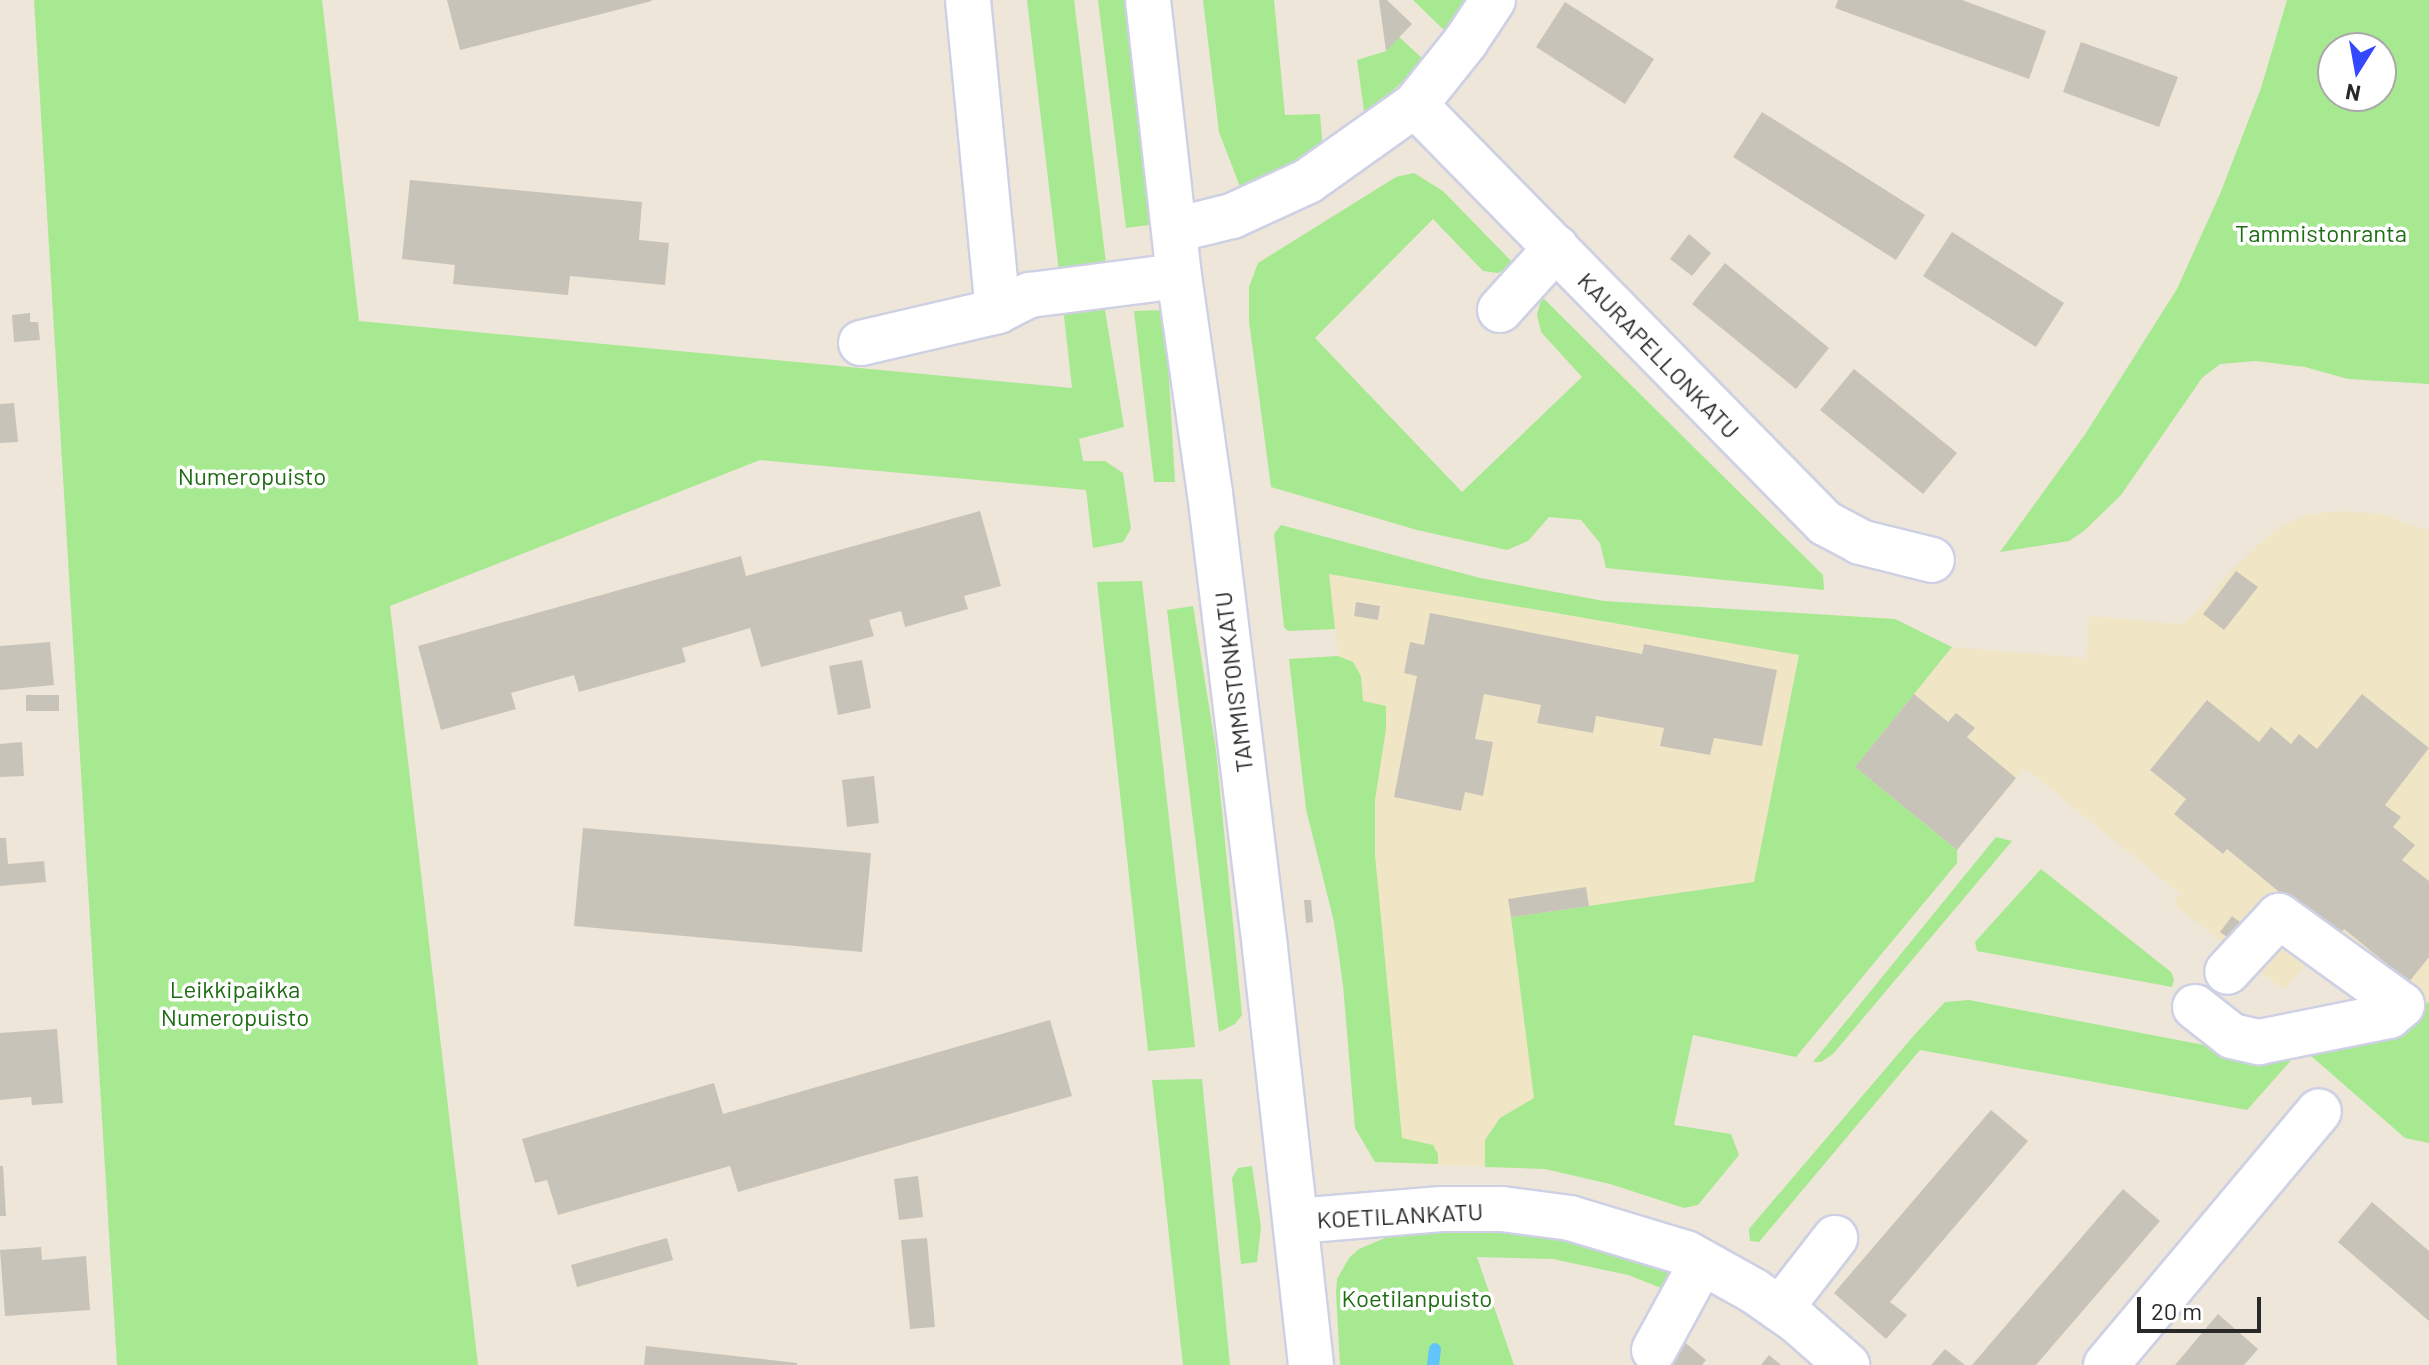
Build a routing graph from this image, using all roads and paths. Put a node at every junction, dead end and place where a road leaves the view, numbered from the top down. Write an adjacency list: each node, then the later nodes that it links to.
1 (968, 0): 9 (street)
2 (1148, 0): 5 (street, TAMMISTONKATU)
3 (1493, 0): 4 (street)
4 (1415, 105): 5 (street); 6 (street, KAURAPELLONKATU)
5 (1175, 230): 7 (street, TAMMISTONKATU)
6 (1556, 248): 8 (street); 11 (street, KAURAPELLONKATU)
7 (1179, 276): 9 (street); 15 (street, TAMMISTONKATU)
8 (1500, 310)
9 (998, 311): 10 (street)
10 (861, 343)
11 (1932, 560)
12 (2227, 972): 13 (street)
13 (2195, 1007)
14 (2319, 1111): 22 (street)
15 (1296, 1221): 17 (street, KOETILANKATU); 20 (street, TAMMISTONKATU)
16 (1835, 1238): 18 (street)
17 (1702, 1262): 18 (street, KOETILANKATU); 19 (street)
18 (1780, 1309): 21 (street, KOETILANKATU)
19 (1654, 1350)
20 (1311, 1365)
21 (1847, 1365)
22 (2106, 1365)

